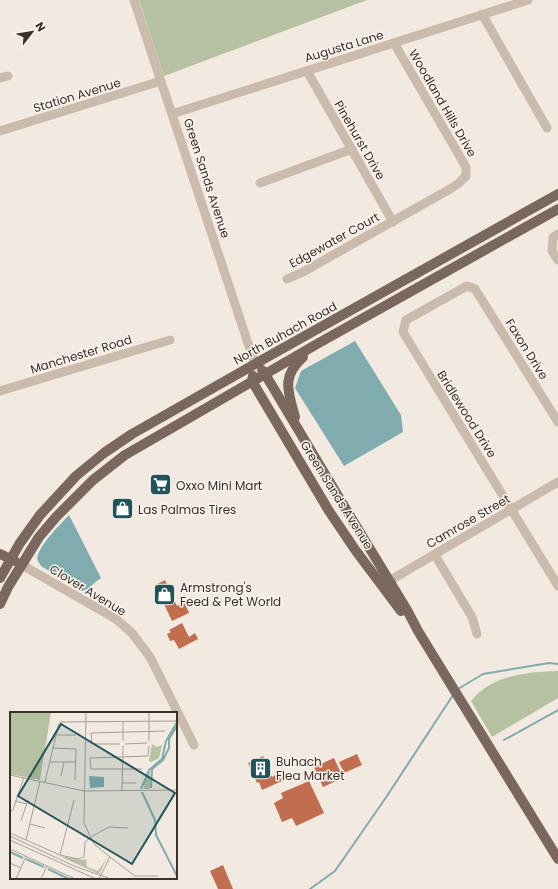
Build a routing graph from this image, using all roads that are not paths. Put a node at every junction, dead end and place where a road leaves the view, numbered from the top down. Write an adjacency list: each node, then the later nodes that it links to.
1 (134, 0): 6 (street, Green Sands Avenue)
2 (524, 0): 3 (street, Augusta Lane)
3 (482, 14): 4 (street, Augusta Lane); 8 (street)
4 (394, 43): 5 (street, Augusta Lane); 11 (street, Woodland Hills Drive)
5 (307, 71): 7 (street, Augusta Lane); 10 (street, Pinehurst Drive)
6 (161, 81): 7 (street, Green Sands Avenue); 9 (street, Station Avenue)
7 (172, 114): 22 (street, Green Sands Avenue)
8 (547, 128)
9 (0, 131)
10 (352, 149): 12 (street); 15 (street, Pinehurst Drive)
11 (466, 176): 15 (street, Edgewater Court)
12 (260, 183)
13 (558, 194): 22 (main road, North Buhach Road)
14 (558, 209): 21 (main road, North Buhach Road)
15 (393, 222): 18 (street, Edgewater Court)
16 (558, 234): 17 (street)
17 (558, 260)
18 (287, 279)
19 (475, 289): 26 (street, Faxon Drive); 31 (street, Bridlewood Drive)
20 (170, 340): 25 (street, Manchester Road)
21 (317, 344): 23 (main road, North Buhach Road); 28 (main road)
22 (256, 364): 23 (main road, Green Sands Avenue); 24 (main road); 27 (main road, North Buhach Road)
23 (265, 374): 24 (main road, North Buhach Road); 28 (main road, Green Sands Avenue)
24 (252, 381): 29 (main road, North Buhach Road); 40 (main road, Green Sands Avenue)
25 (0, 391)
26 (558, 422)
27 (150, 424): 29 (main road); 34 (main road, North Buhach Road)
28 (297, 426): 37 (main road, Green Sands Avenue)
29 (125, 455): 35 (main road, North Buhach Road)
30 (558, 482): 31 (street, Camrose Street)
31 (512, 509): 33 (street, Camrose Street); 38 (street, Bridlewood Drive)
32 (0, 554): 34 (main road)
33 (435, 554): 37 (street, Camrose Street); 41 (street)
34 (10, 559): 35 (main road); 36 (main road, North Buhach Road)
35 (22, 565): 39 (main road, North Buhach Road); 42 (street, Clover Avenue)
36 (0, 578)
37 (390, 581): 40 (main road, Green Sands Avenue)
38 (558, 586)
39 (0, 604)
40 (418, 631): 43 (main road, Green Sands Avenue)
41 (477, 634)
42 (194, 745)
43 (558, 859)

